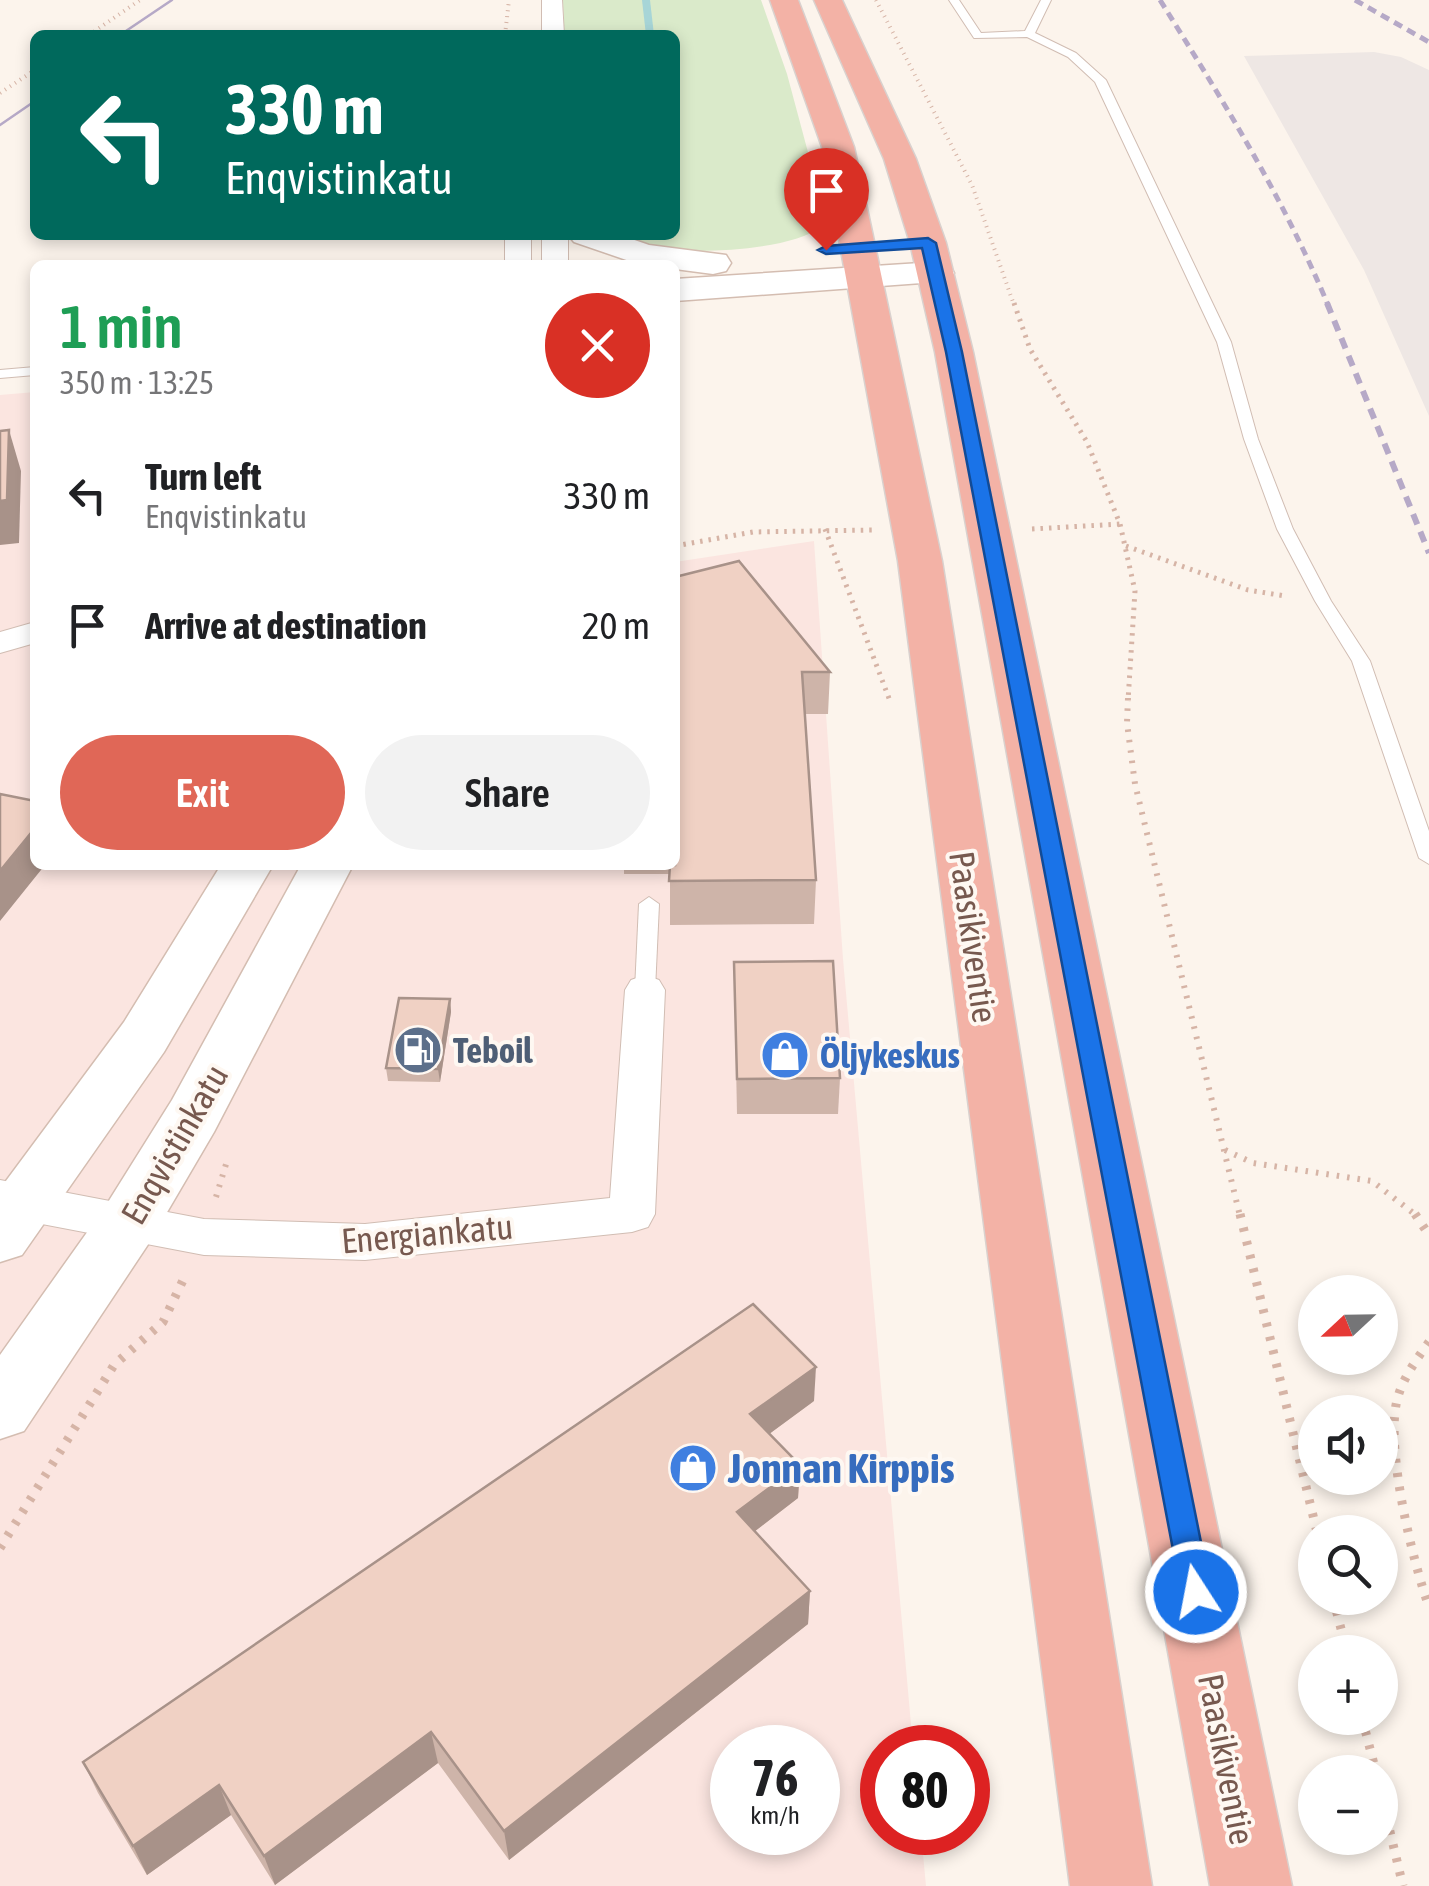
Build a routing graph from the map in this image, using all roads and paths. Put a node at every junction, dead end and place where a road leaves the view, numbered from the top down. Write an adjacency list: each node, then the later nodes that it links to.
1 (140, 0): 10 (path)
2 (510, 0): 11 (path)
3 (532, 0): 12 (street)
4 (552, 0): 13 (street)
5 (784, 0): 19 (highway, Paasikiventie)
6 (828, 0): 18 (highway, Paasikiventie)
7 (876, 0): 25 (path)
8 (954, 0): 14 (lane)
9 (1046, 0): 14 (lane)
10 (96, 30)
11 (507, 30)
12 (531, 30)
13 (553, 30)
14 (1029, 34): 31 (lane)
15 (30, 73): 16 (path)
16 (0, 93)
17 (600, 240): 20 (main road)
18 (932, 258): 19 (main road); 50 (highway, Paasikiventie)
19 (860, 261): 20 (main road); 22 (main road); 49 (highway, Paasikiventie)
20 (713, 263): 21 (main road)
21 (680, 266)
22 (680, 289)
23 (30, 371): 24 (lane)
24 (0, 374)
25 (1120, 524): 27 (path); 30 (path)
26 (825, 529): 28 (path); 29 (path); 34 (path)
27 (1025, 529)
28 (888, 530)
29 (680, 545)
30 (1125, 545): 31 (path); 40 (path)
31 (1323, 601): 35 (lane)
32 (30, 634): 33 (street)
33 (0, 643)
34 (893, 707)
35 (1429, 858)
36 (244, 870): 41 (main road)
37 (324, 870): 42 (main road, Enqvistinkatu)
38 (649, 904): 39 (lane)
39 (646, 990): 42 (street, Energiankatu)
40 (1224, 1149): 43 (path); 46 (path)
41 (8, 1212): 42 (street, Energiankatu)
42 (127, 1226): 45 (main road, Enqvistinkatu)
43 (1429, 1235)
44 (1429, 1342): 47 (path)
45 (0, 1410)
46 (1313, 1515)
47 (1429, 1607)
48 (1396, 1855): 51 (path)
49 (1111, 1886)
50 (1252, 1886)
51 (1403, 1886)

